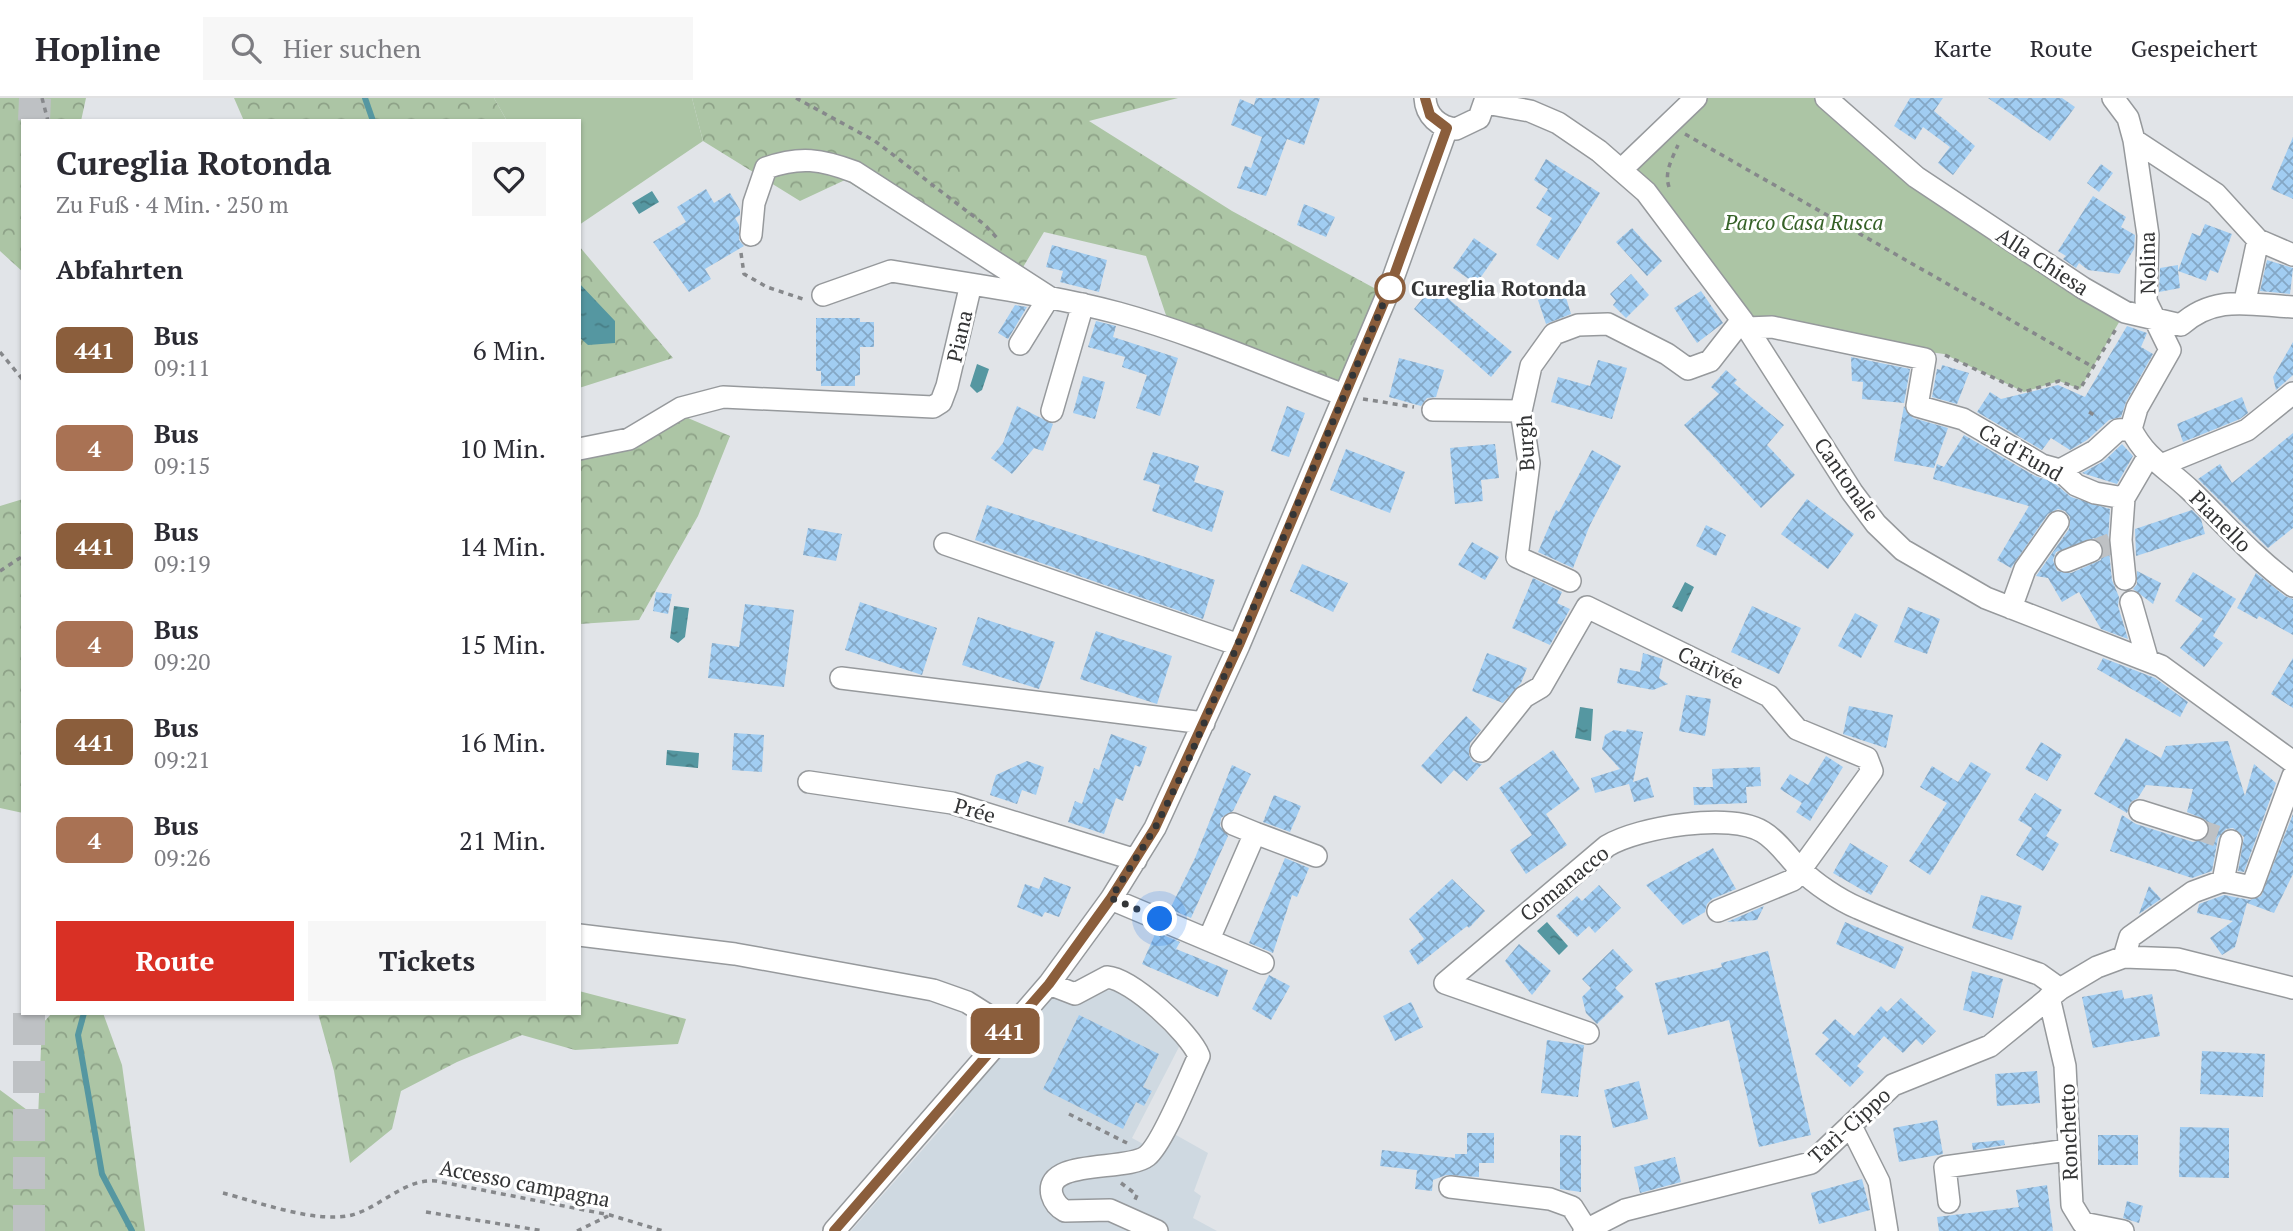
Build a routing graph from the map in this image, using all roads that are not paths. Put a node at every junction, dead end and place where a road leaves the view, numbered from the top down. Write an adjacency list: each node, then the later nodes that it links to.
1 (1425, 98): 6 (street)
2 (1696, 98): 8 (street)
3 (1826, 98): 18 (street, Alla Chiesa)
4 (2113, 98): 7 (street, Nolina)
5 (1486, 100): 6 (street); 8 (street, Cantonale)
6 (1447, 128): 22 (street)
7 (2134, 140): 10 (street); 18 (street, Nolina)
8 (1622, 169): 19 (street, Cantonale)
9 (751, 235): 14 (street)
10 (2258, 240): 11 (street); 15 (street)
11 (2293, 255)
12 (971, 284): 13 (street); 14 (street, Piana); 27 (street, Piana)
13 (823, 295)
14 (1049, 297): 16 (street, Piana); 20 (street)
15 (2245, 301): 17 (street, Alla Chiesa); 18 (street, Alla Chiesa)
16 (1083, 304): 22 (street, Piana); 24 (street)
17 (2293, 307)
18 (2154, 321): 26 (street, Nolina)
19 (1744, 324): 25 (street, Burgh); 29 (street, Ca'd'Fund); 39 (street, Cantonale)
20 (1020, 345)
21 (2293, 393): 28 (street)
22 (1344, 395): 40 (street)
23 (1433, 410): 25 (street)
24 (1052, 411)
25 (1521, 411): 36 (street, Burgh)
26 (2131, 429): 28 (street); 29 (street)
27 (581, 449)
28 (2155, 461): 30 (street); 37 (street, Pianello)
29 (2060, 470): 30 (street, Ca'd'Fund)
30 (2124, 498): 35 (street)
31 (2058, 522): 39 (street)
32 (945, 544): 40 (street)
33 (2091, 551): 34 (street)
34 (2066, 561)
35 (2125, 579)
36 (1570, 581)
37 (2293, 586)
38 (2131, 602): 41 (street)
39 (2011, 608): 41 (street, Cantonale)
40 (1239, 645): 43 (street)
41 (2147, 659): 45 (street, Cantonale)
42 (841, 678): 43 (street)
43 (1205, 723): 54 (street)
44 (1480, 751): 55 (street, Carivée)
45 (2293, 762)
46 (2293, 776): 56 (street)
47 (809, 782): 54 (street, Prée)
48 (2140, 811): 50 (street)
49 (1233, 824): 51 (street)
50 (2197, 829)
51 (1255, 833): 53 (street); 60 (street)
52 (2231, 841): 56 (street)
53 (1316, 856)
54 (1136, 860): 57 (street)
55 (1802, 871): 58 (street); 65 (street, Comanacco); 67 (street, Comanacco)
56 (2223, 881): 61 (street)
57 (1111, 898): 60 (street); 63 (street)
58 (1718, 911)
59 (581, 935): 66 (street)
60 (1209, 939): 62 (street)
61 (2124, 957): 64 (street, Tarì-Cippo); 65 (street, Tarì-Cippo)
62 (1264, 963)
63 (1049, 984): 66 (street); 75 (street)
64 (2293, 988)
65 (2054, 993): 68 (street, Tarì-Cippo); 69 (street, Ronchetto)
66 (1008, 1028): 74 (street)
67 (1588, 1033)
68 (1851, 1126): 73 (street, Tarì-Cippo); 76 (street)
69 (2068, 1150): 71 (street); 72 (street, Ronchetto)
70 (1450, 1187): 73 (street)
71 (1949, 1202)
72 (2085, 1227): 77 (street, Ronchetto)
73 (1585, 1230)
74 (834, 1231)
75 (1157, 1231)
76 (1887, 1231)
77 (2123, 1231)

